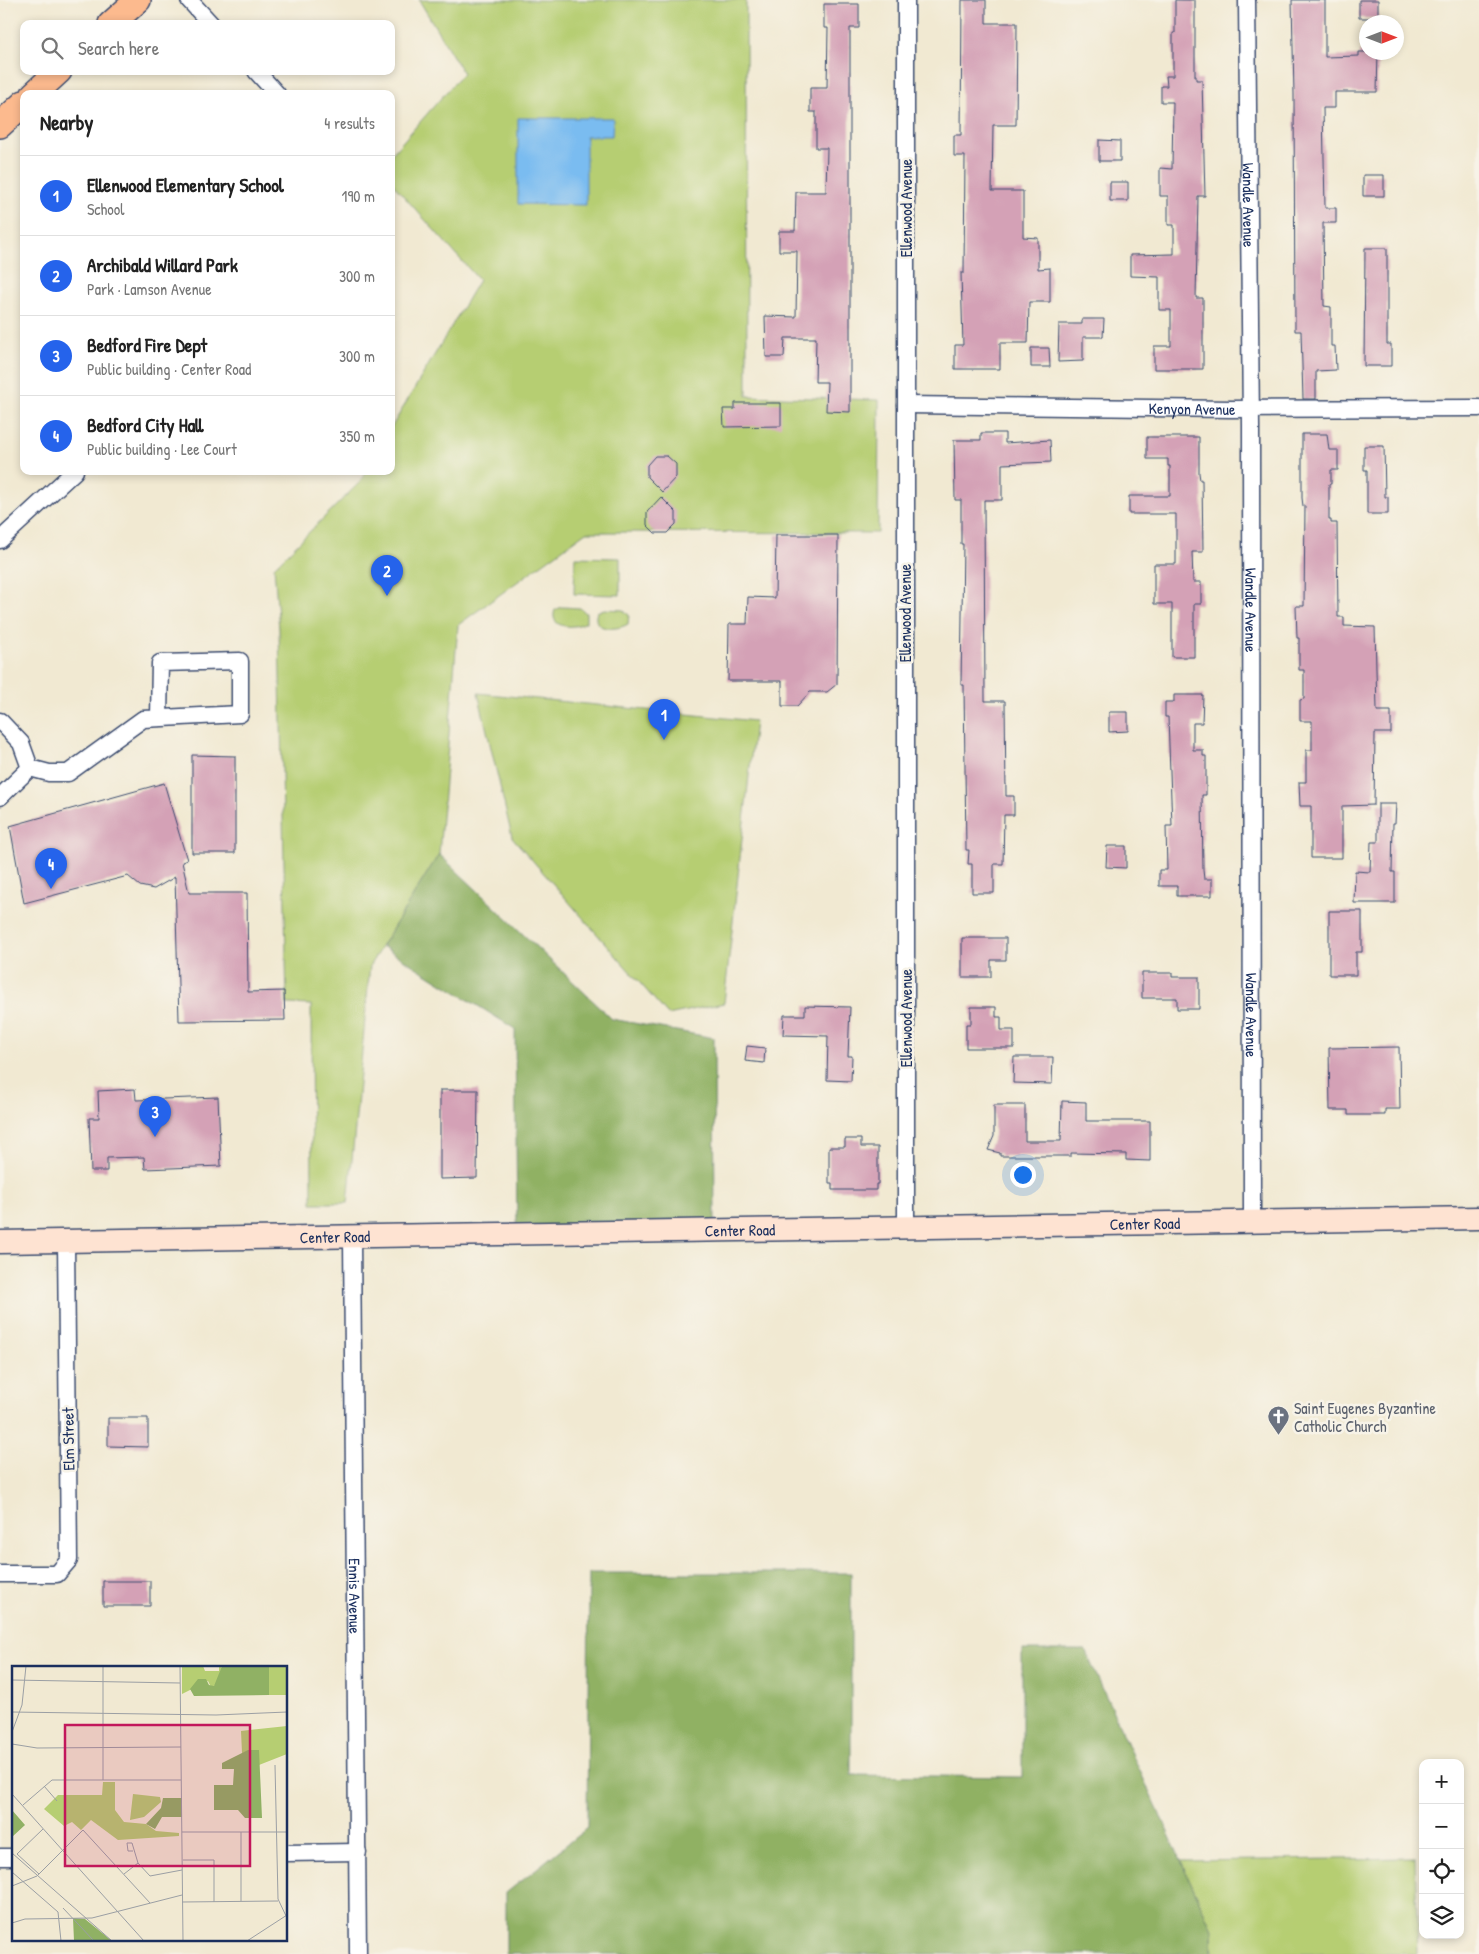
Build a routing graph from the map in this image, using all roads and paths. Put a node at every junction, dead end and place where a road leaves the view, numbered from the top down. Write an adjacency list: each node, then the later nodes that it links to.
1 (138, 0): 5 (main road)
2 (189, 0): 6 (street)
3 (906, 0): 13 (street, Ellenwood Avenue)
4 (1247, 0): 15 (street, Wandle Avenue)
5 (116, 20)
6 (207, 20)
7 (55, 75): 9 (main road)
8 (259, 75): 10 (street)
9 (38, 90)
10 (273, 90)
11 (20, 107): 12 (main road)
12 (0, 125)
13 (906, 405): 15 (street, Kenyon Avenue); 24 (street, Ellenwood Avenue)
14 (1479, 408): 15 (street, Kenyon Avenue)
15 (1251, 409): 23 (street, Wandle Avenue)
16 (71, 475): 17 (street)
17 (0, 540)
18 (159, 718): 18 (street); 20 (street)
19 (0, 721): 20 (street)
20 (30, 768): 21 (street)
21 (0, 797)
22 (1479, 1218): 23 (main road, Center Road)
23 (1252, 1221): 24 (main road, Center Road)
24 (906, 1226): 25 (main road, Center Road)
25 (352, 1237): 27 (main road, Center Road); 29 (street, Ennis Avenue)
26 (0, 1242): 27 (main road, Center Road)
27 (66, 1242): 28 (street, Elm Street)
28 (0, 1574)
29 (358, 1852): 30 (street); 31 (street, Ennis Avenue)
30 (288, 1853)
31 (358, 1954)

